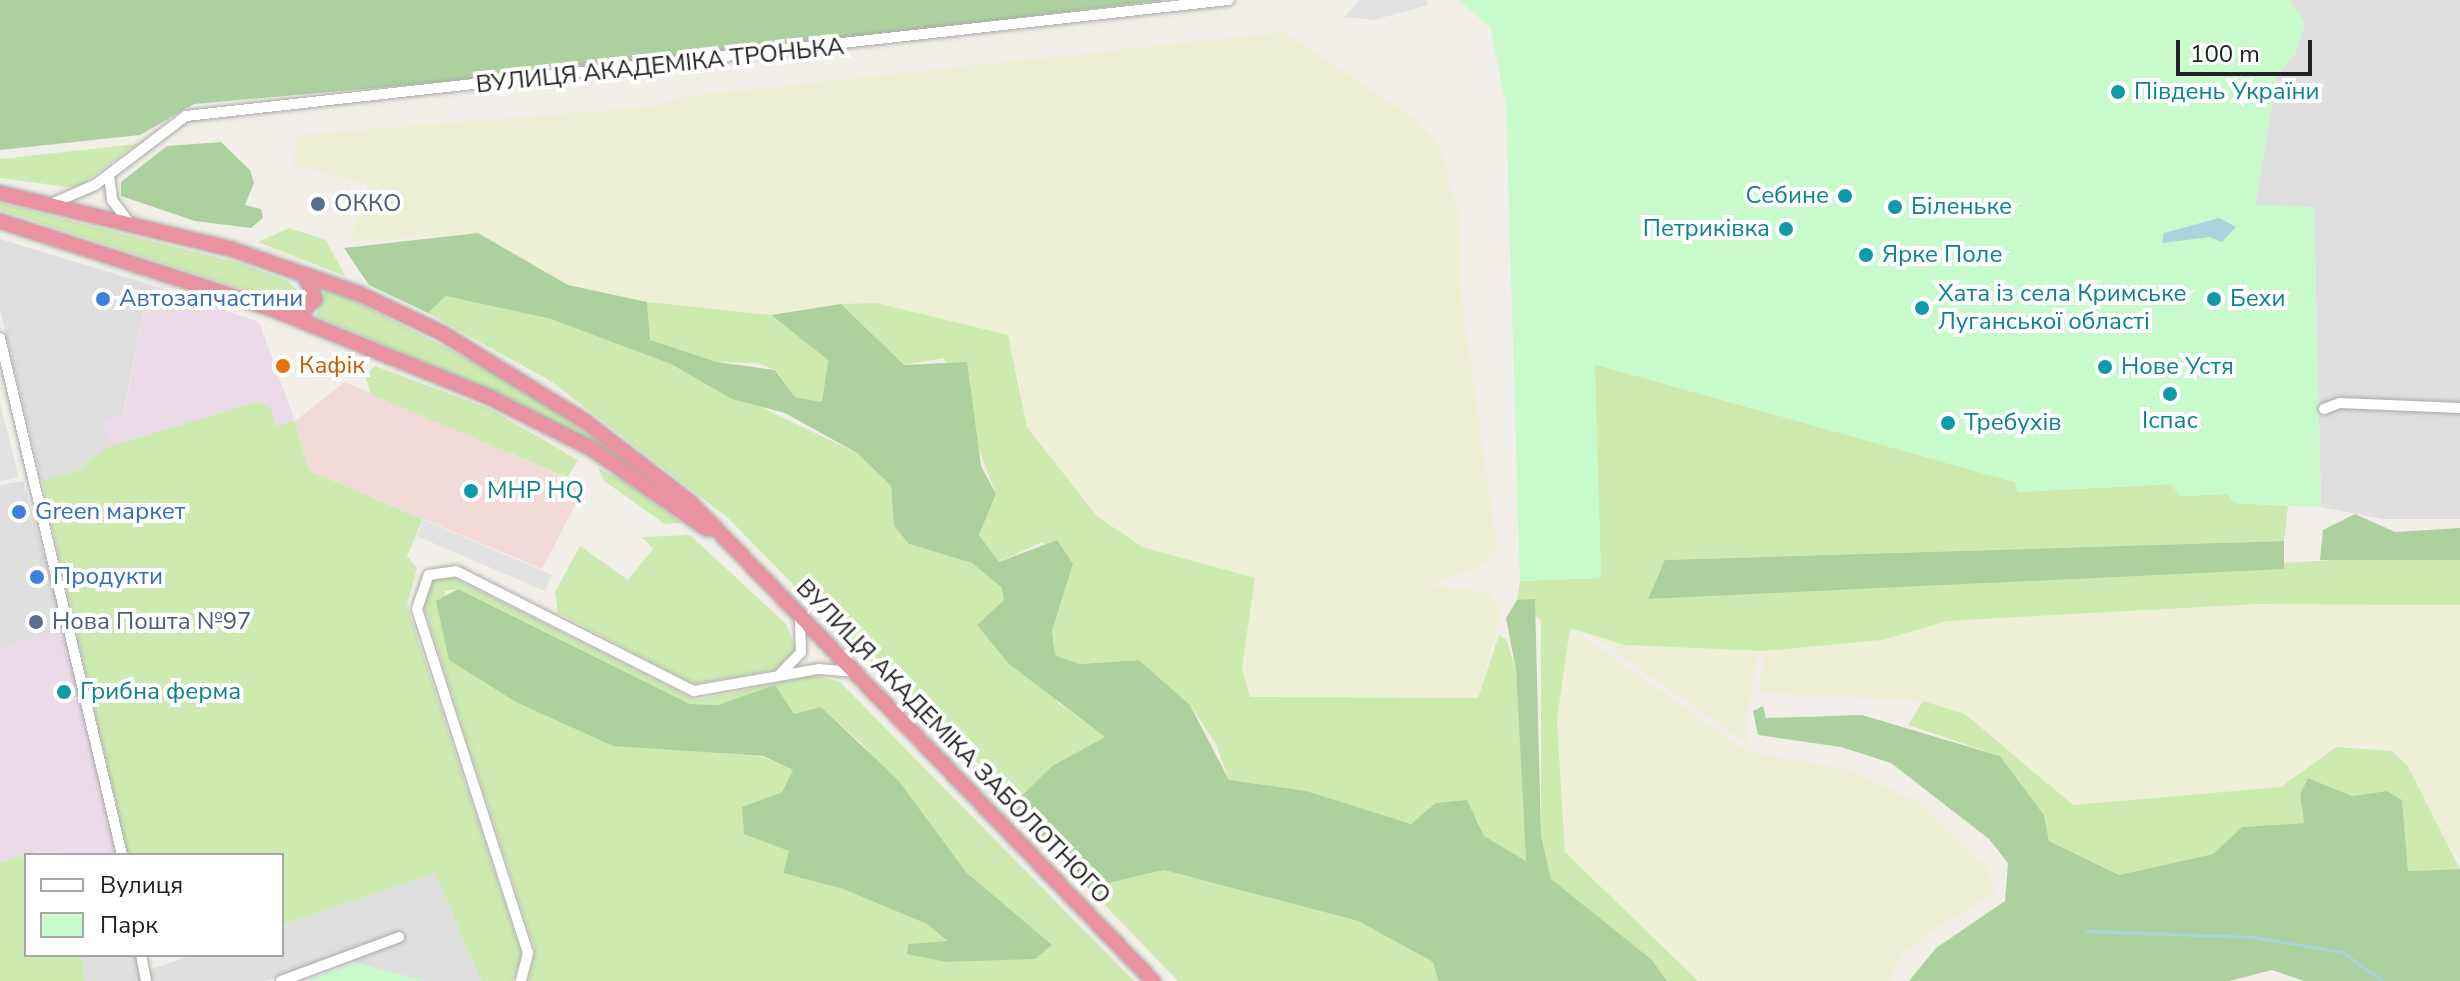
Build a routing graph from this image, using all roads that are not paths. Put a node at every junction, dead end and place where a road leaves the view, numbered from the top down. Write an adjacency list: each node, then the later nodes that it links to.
1 (1229, 0): 2 (street, ВУЛИЦЯ АКАДЕМІКА ТРОНЬКА)
2 (109, 175): 4 (street, ВУЛИЦЯ АКАДЕМІКА ТРОНЬКА); 6 (street)
3 (0, 193): 4 (highway, ВУЛИЦЯ АКАДЕМІКА ЗАБОЛОТНОГО)
4 (51, 204): 6 (highway, ВУЛИЦЯ АКАДЕМІКА ЗАБОЛОТНОГО)
5 (0, 221): 8 (highway, ВУЛИЦЯ АКАДЕМІКА ЗАБОЛОТНОГО)
6 (128, 221): 7 (highway, ВУЛИЦЯ АКАДЕМІКА ЗАБОЛОТНОГО)
7 (305, 275): 8 (highway); 12 (highway, ВУЛИЦЯ АКАДЕМІКА ЗАБОЛОТНОГО)
8 (296, 318): 12 (highway, ВУЛИЦЯ АКАДЕМІКА ЗАБОЛОТНОГО)
9 (0, 338): 16 (street)
10 (2460, 408): 11 (street)
11 (2324, 409)
12 (719, 536): 13 (highway, ВУЛИЦЯ АКАДЕМІКА ЗАБОЛОТНОГО)
13 (800, 615): 14 (highway, ВУЛИЦЯ АКАДЕМІКА ЗАБОЛОТНОГО); 15 (street)
14 (855, 672): 15 (street); 22 (highway, ВУЛИЦЯ АКАДЕМІКА ЗАБОЛОТНОГО)
15 (772, 678): 21 (street)
16 (122, 853)
17 (399, 937): 20 (street)
18 (141, 957): 19 (street)
19 (146, 981)
20 (281, 981)
21 (521, 981)
22 (1153, 981)

